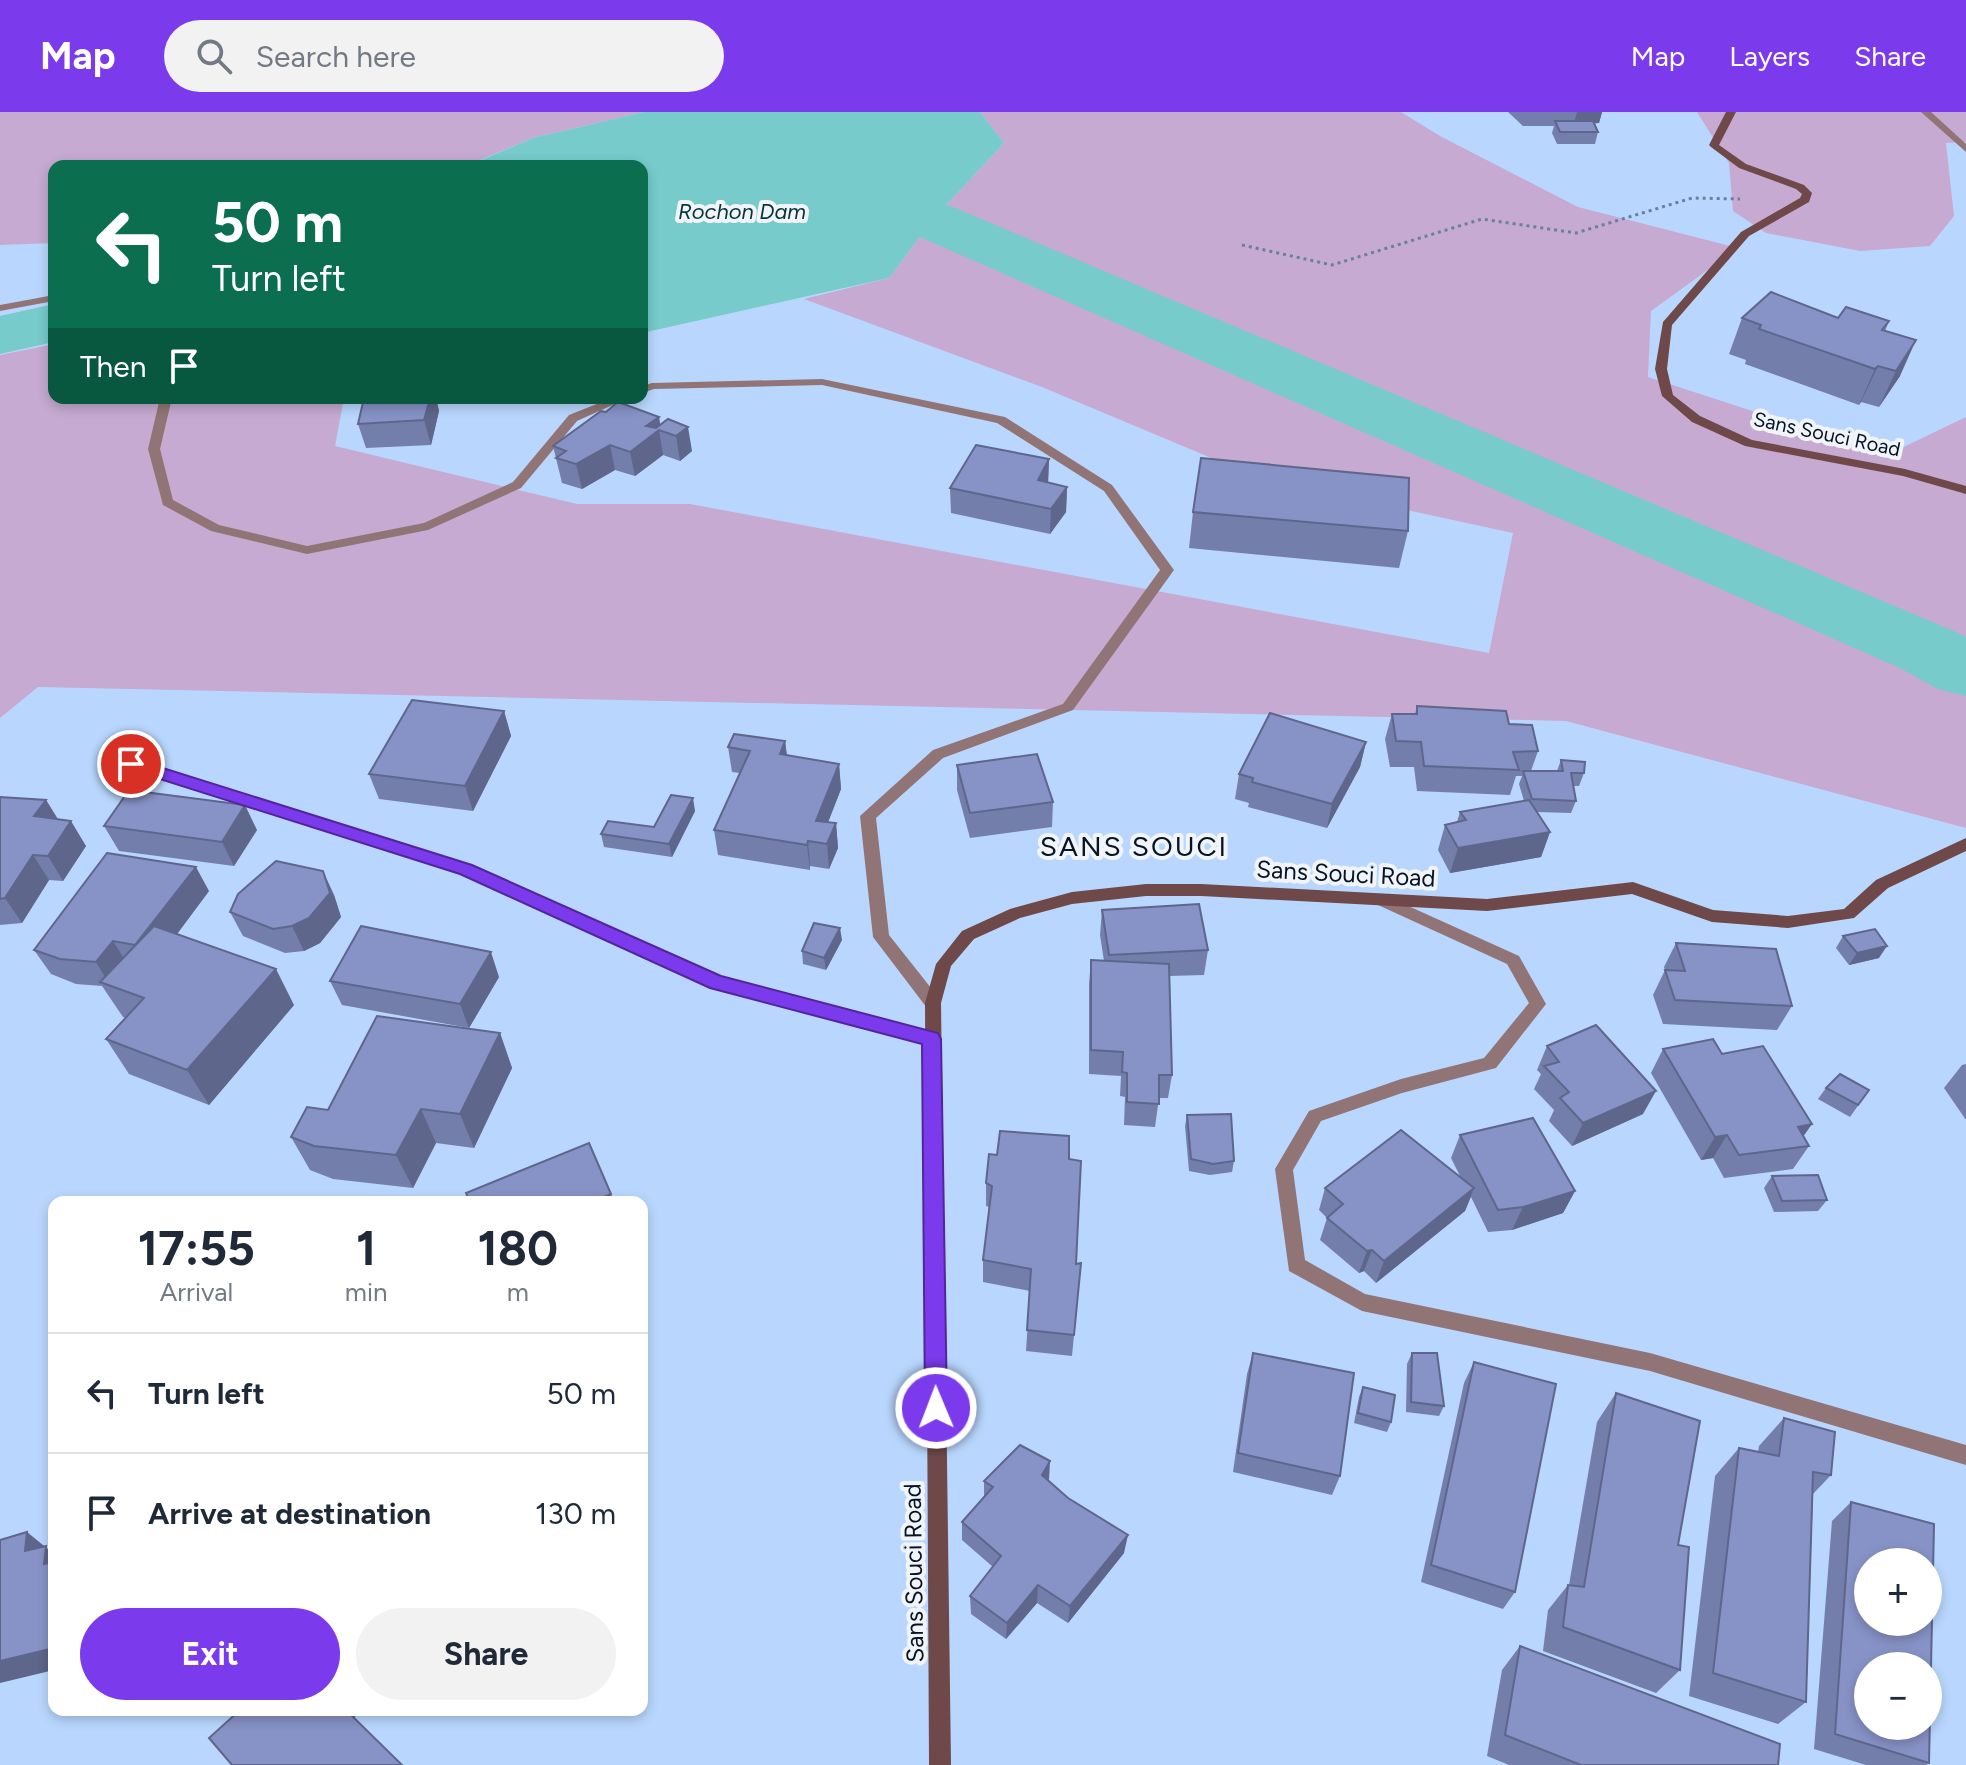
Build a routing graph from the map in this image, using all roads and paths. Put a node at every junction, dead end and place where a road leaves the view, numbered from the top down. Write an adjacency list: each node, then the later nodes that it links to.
1 (1731, 112): 4 (main road)
2 (1926, 112): 3 (street)
3 (1966, 149)
4 (1805, 200): 5 (path); 11 (main road, Sans Souci Road)
5 (1242, 245)
6 (48, 299): 7 (street)
7 (0, 308)
8 (648, 388): 15 (street)
9 (165, 404): 10 (street)
10 (607, 404)
11 (1966, 490)
12 (131, 764): 16 (street)
13 (1966, 844): 14 (main road, Sans Souci Road)
14 (1384, 901): 15 (main road, Sans Souci Road); 17 (street)
15 (933, 1003): 16 (main road, Sans Souci Road)
16 (932, 1039): 18 (main road, Sans Souci Road)
17 (1966, 1455)
18 (940, 1765)

